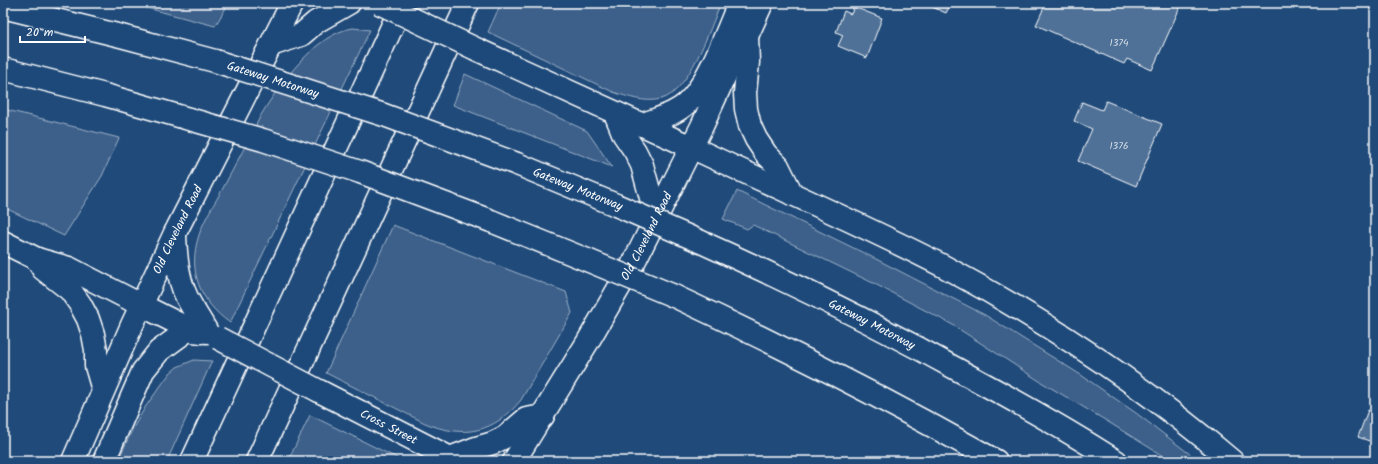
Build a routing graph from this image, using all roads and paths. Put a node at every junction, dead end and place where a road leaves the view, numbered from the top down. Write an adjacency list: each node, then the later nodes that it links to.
1 (292, 3): 10 (main road, Old Cleveland Road)
2 (349, 3): 10 (main road)
3 (379, 3): 12 (main road, bridge)
4 (403, 3): 27 (main road)
5 (468, 3): 28 (main road)
6 (739, 3): 13 (main road)
7 (762, 3): 9 (main road, Old Cleveland Road)
8 (3, 7): 31 (main road, Gateway Motorway, bridge)
9 (747, 36): 14 (main road, Old Cleveland Road); 15 (main road)
10 (271, 45): 17 (main road, Old Cleveland Road)
11 (3, 69): 30 (main road, bridge)
12 (615, 113): 13 (main road); 16 (main road)
13 (641, 125): 14 (main road)
14 (691, 147): 15 (main road); 16 (main road, Old Cleveland Road)
15 (792, 194): 32 (main road)
16 (656, 216): 23 (main road, Old Cleveland Road)
17 (175, 233): 20 (main road, Old Cleveland Road); 21 (main road)
18 (3, 242): 19 (main road)
19 (37, 259): 20 (main road, Cross Street); 22 (main road)
20 (142, 305): 21 (main road, Cross Street); 22 (main road, Old Cleveland Road)
21 (205, 333): 24 (main road, Cross Street, bridge); 26 (main road)
22 (104, 390): 25 (main road, Old Cleveland Road)
23 (543, 416): 24 (main road); 29 (main road, Old Cleveland Road)
24 (453, 460)
25 (73, 461)
26 (104, 461)
27 (192, 461)
28 (257, 461)
29 (514, 461)
30 (996, 461)
31 (1116, 461)
32 (1232, 461)

